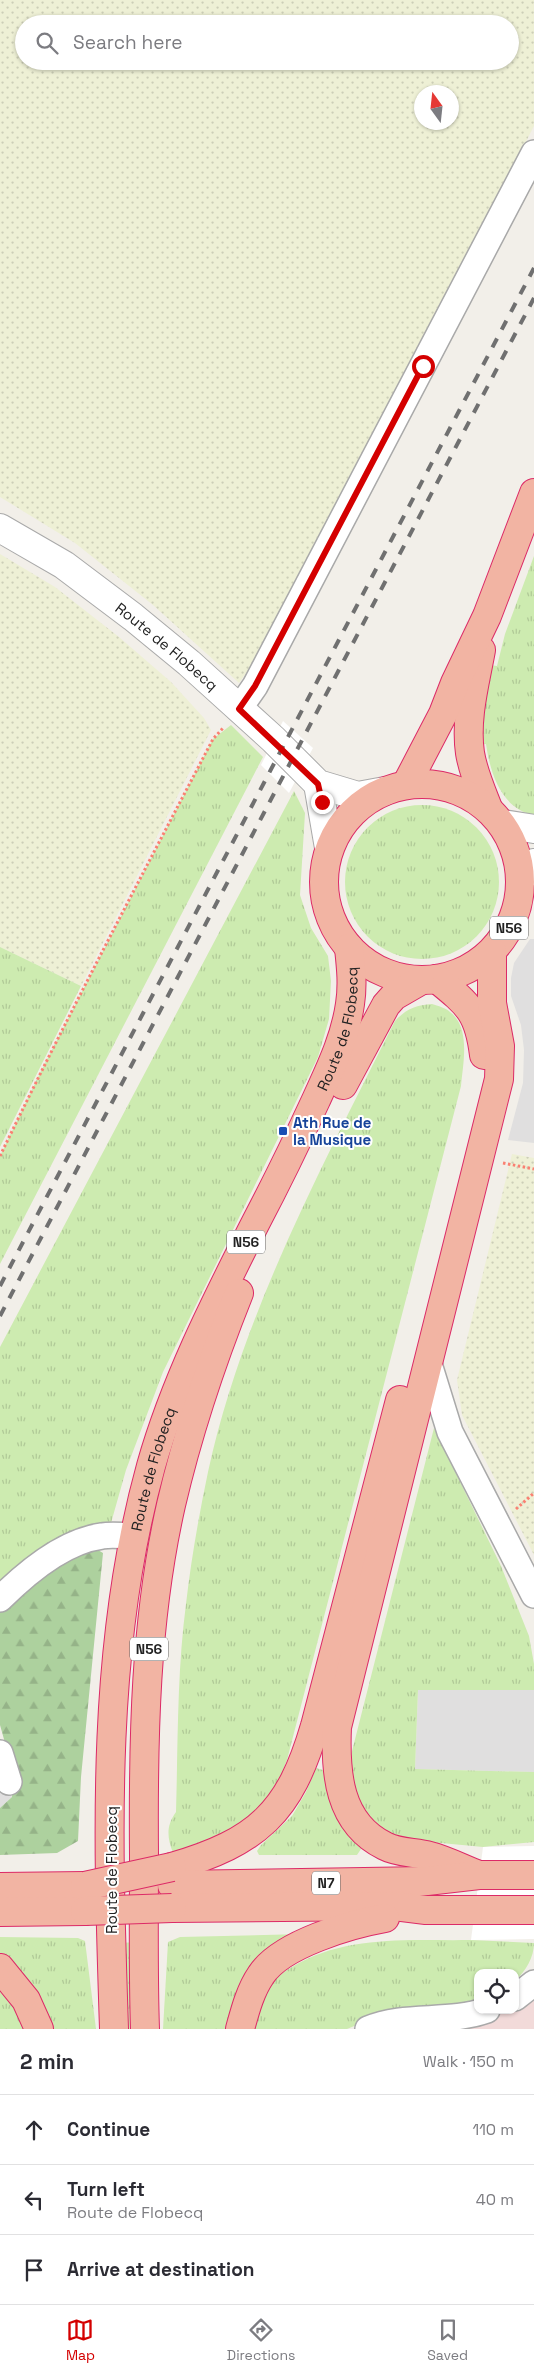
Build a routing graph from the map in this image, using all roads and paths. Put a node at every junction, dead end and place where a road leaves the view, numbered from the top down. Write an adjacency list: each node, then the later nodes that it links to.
1 (534, 153): 5 (street)
2 (534, 492): 4 (highway, N56)
3 (0, 528): 5 (street, Route de Flobecq)
4 (487, 616): 7 (highway, N56); 8 (highway, N56)
5 (239, 709): 6 (street, Route de Flobecq); 15 (path)
6 (318, 784): 7 (street, Route de Flobecq); 10 (street)
7 (396, 788): 8 (highway, N56); 10 (highway, N56)
8 (495, 816): 9 (street); 11 (highway, N56)
9 (534, 829)
10 (329, 848): 12 (highway, N56)
11 (528, 870): 13 (highway, N56)
12 (349, 948): 14 (highway, N56); 19 (highway, Route de Flobecq / N56)
13 (492, 952): 14 (highway, N56); 16 (highway)
14 (429, 980): 27 (highway); 38 (highway, Route de Flobecq / N56)
15 (0, 1156)
16 (480, 1158): 17 (path); 18 (highway)
17 (534, 1169)
18 (429, 1364): 20 (street); 25 (highway)
19 (134, 1536): 21 (street); 37 (highway, Route de Flobecq / N56)
20 (534, 1595)
21 (0, 1599)
22 (0, 1753): 23 (street)
23 (9, 1782)
24 (534, 1874): 25 (highway, N7)
25 (479, 1875): 27 (highway, N7)
26 (0, 1887): 28 (highway)
27 (172, 1887): 28 (highway, N7, bridge); 28 (highway, bridge); 29 (highway, N7)
28 (85, 1898): 31 (highway, N7)
29 (426, 1910): 30 (highway, N7); 39 (highway)
30 (534, 1910)
31 (0, 1912)
32 (0, 1968): 36 (highway)
33 (534, 1983): 34 (street)
34 (519, 1995)
35 (474, 2014): 40 (street)
36 (39, 2029)
37 (114, 2029)
38 (145, 2029)
39 (240, 2029)
40 (368, 2029)

